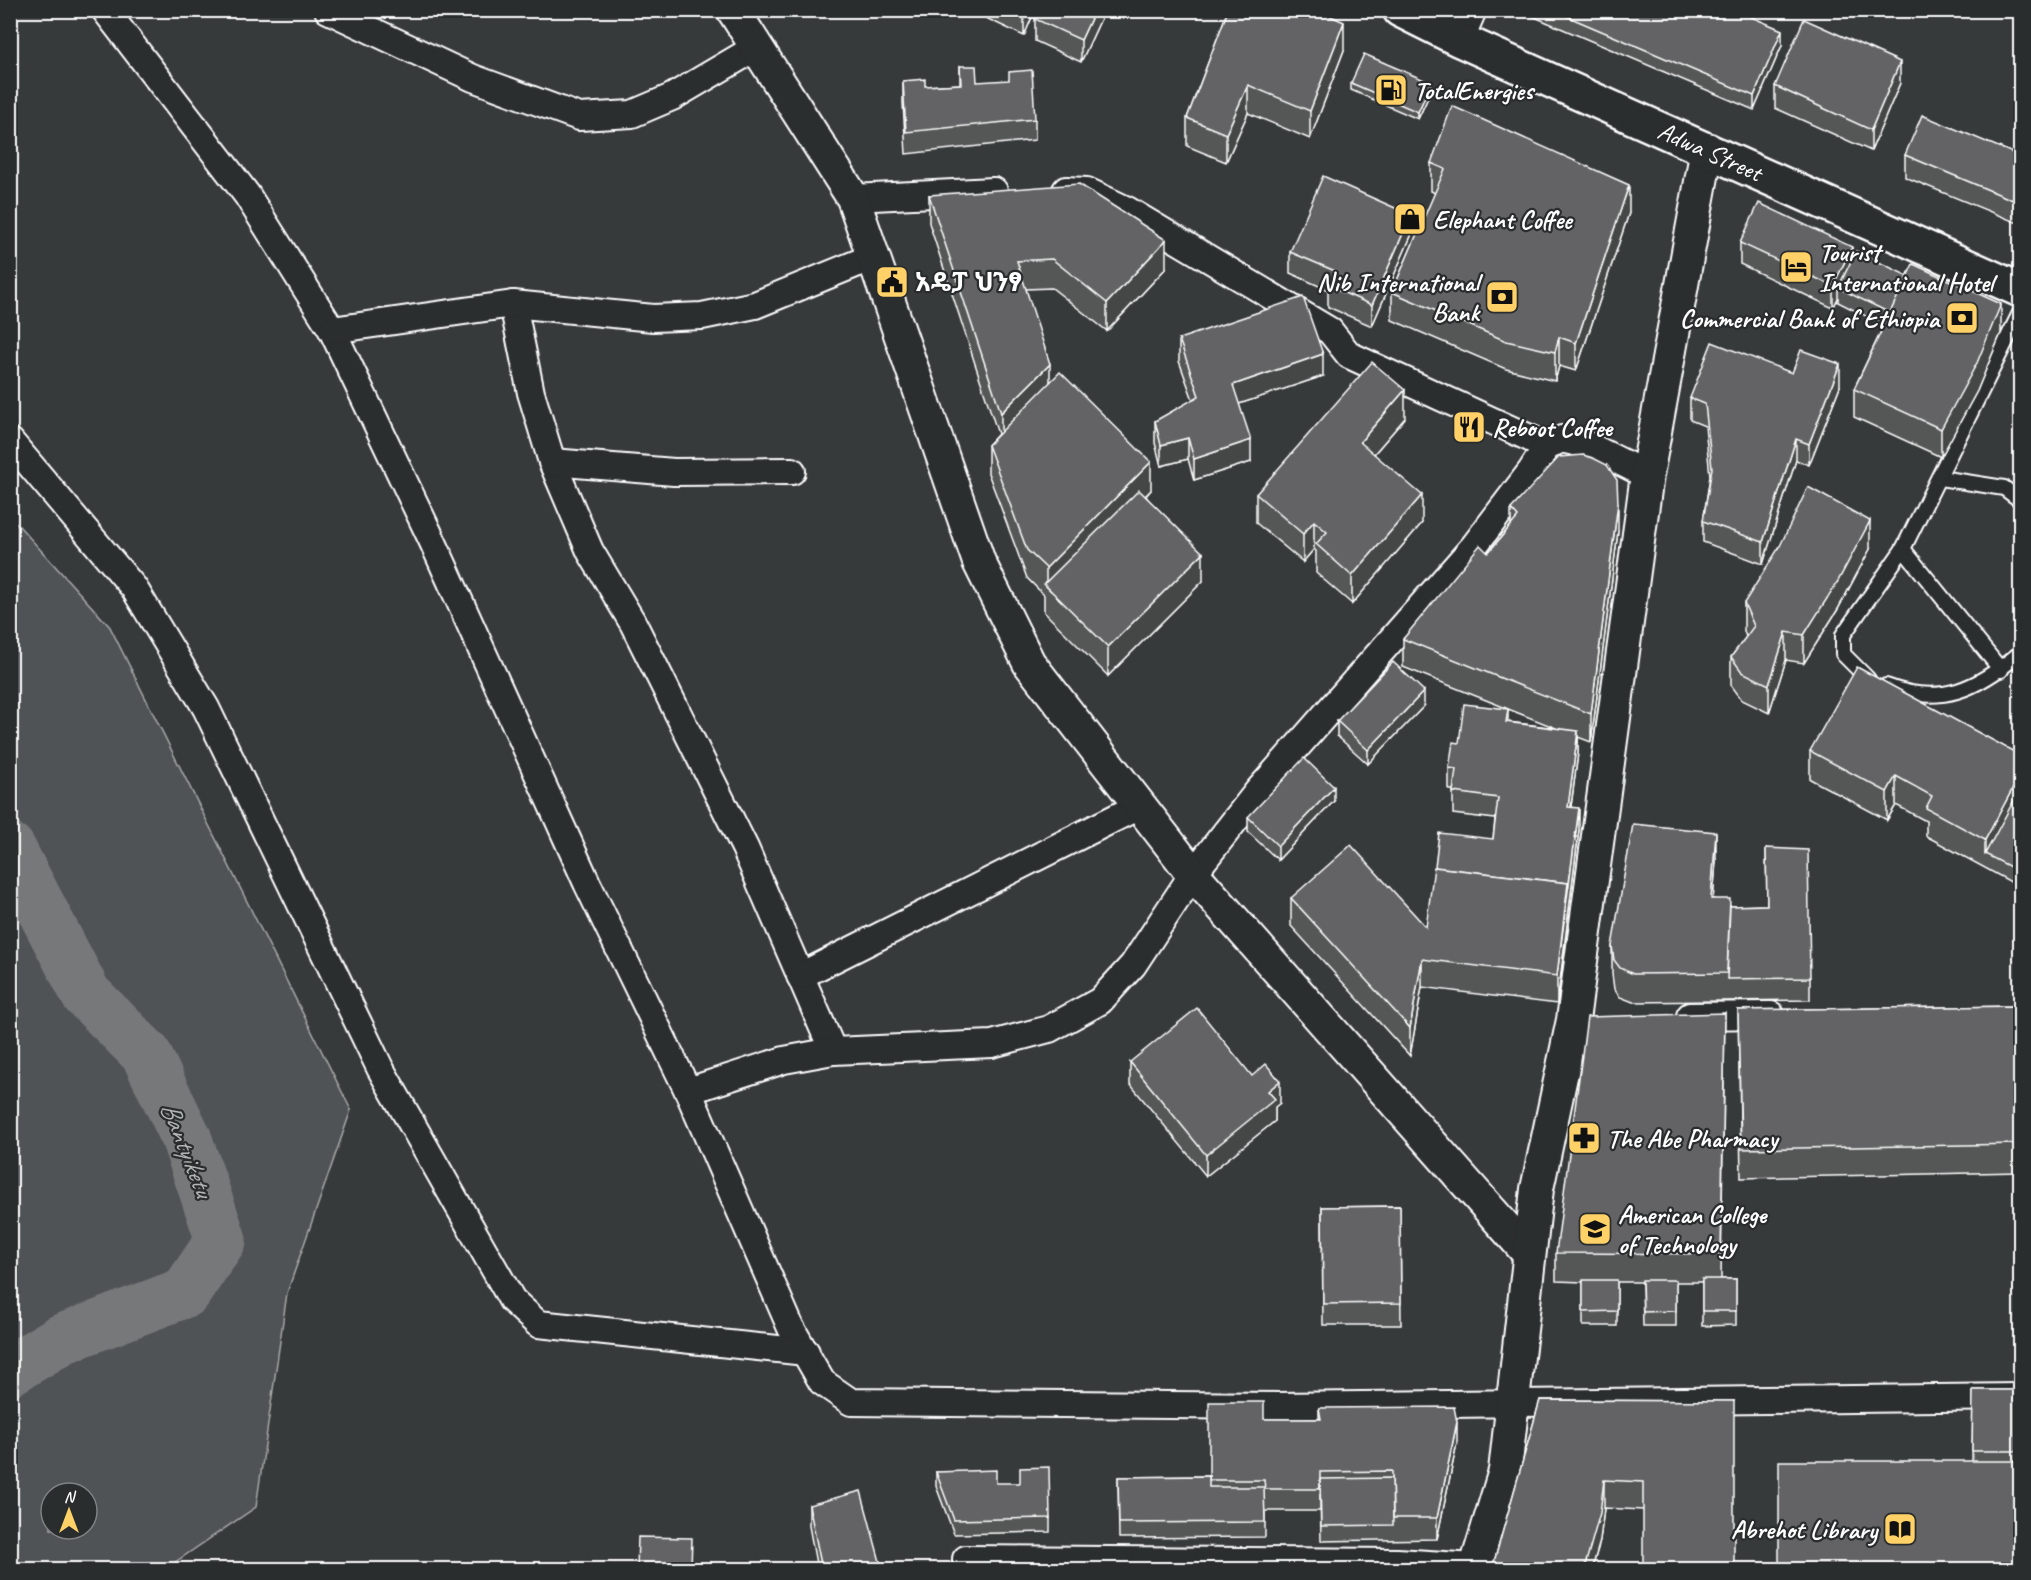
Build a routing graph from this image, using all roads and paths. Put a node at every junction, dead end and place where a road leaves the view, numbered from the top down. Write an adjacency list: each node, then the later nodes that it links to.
1 (105, 10): 14 (street)
2 (328, 10): 7 (street)
3 (733, 10): 7 (street)
4 (1400, 10): 6 (main road, Adwa Street)
5 (1473, 10): 6 (street)
6 (1460, 40): 8 (main road, Adwa Street)
7 (757, 47): 9 (street)
8 (1707, 149): 11 (main road, Adwa Street); 19 (street)
9 (853, 198): 10 (street); 16 (street)
10 (875, 256): 12 (street); 25 (street)
11 (2020, 290)
12 (513, 304): 14 (street); 17 (street)
13 (2020, 313): 20 (lane)
14 (332, 330): 31 (street)
15 (10, 441): 33 (street)
16 (1547, 446): 19 (street); 26 (street)
17 (552, 462): 18 (street); 27 (street)
18 (792, 471)
19 (1647, 475): 32 (street)
20 (1940, 478): 21 (lane); 22 (lane)
21 (2020, 500)
22 (1903, 549): 24 (lane); 24 (lane)
23 (2020, 653): 24 (lane)
24 (2001, 670)
25 (1139, 806): 26 (street); 27 (street)
26 (1193, 874): 30 (street); 32 (street)
27 (800, 976): 30 (street)
28 (1796, 1014): 29 (street)
29 (1667, 1017)
30 (833, 1051): 31 (street)
31 (688, 1091): 33 (street)
32 (1529, 1254): 35 (street)
33 (806, 1352): 35 (street)
34 (2020, 1397): 35 (street)
35 (1512, 1401): 37 (street)
36 (966, 1559): 37 (street)
37 (1475, 1568)

